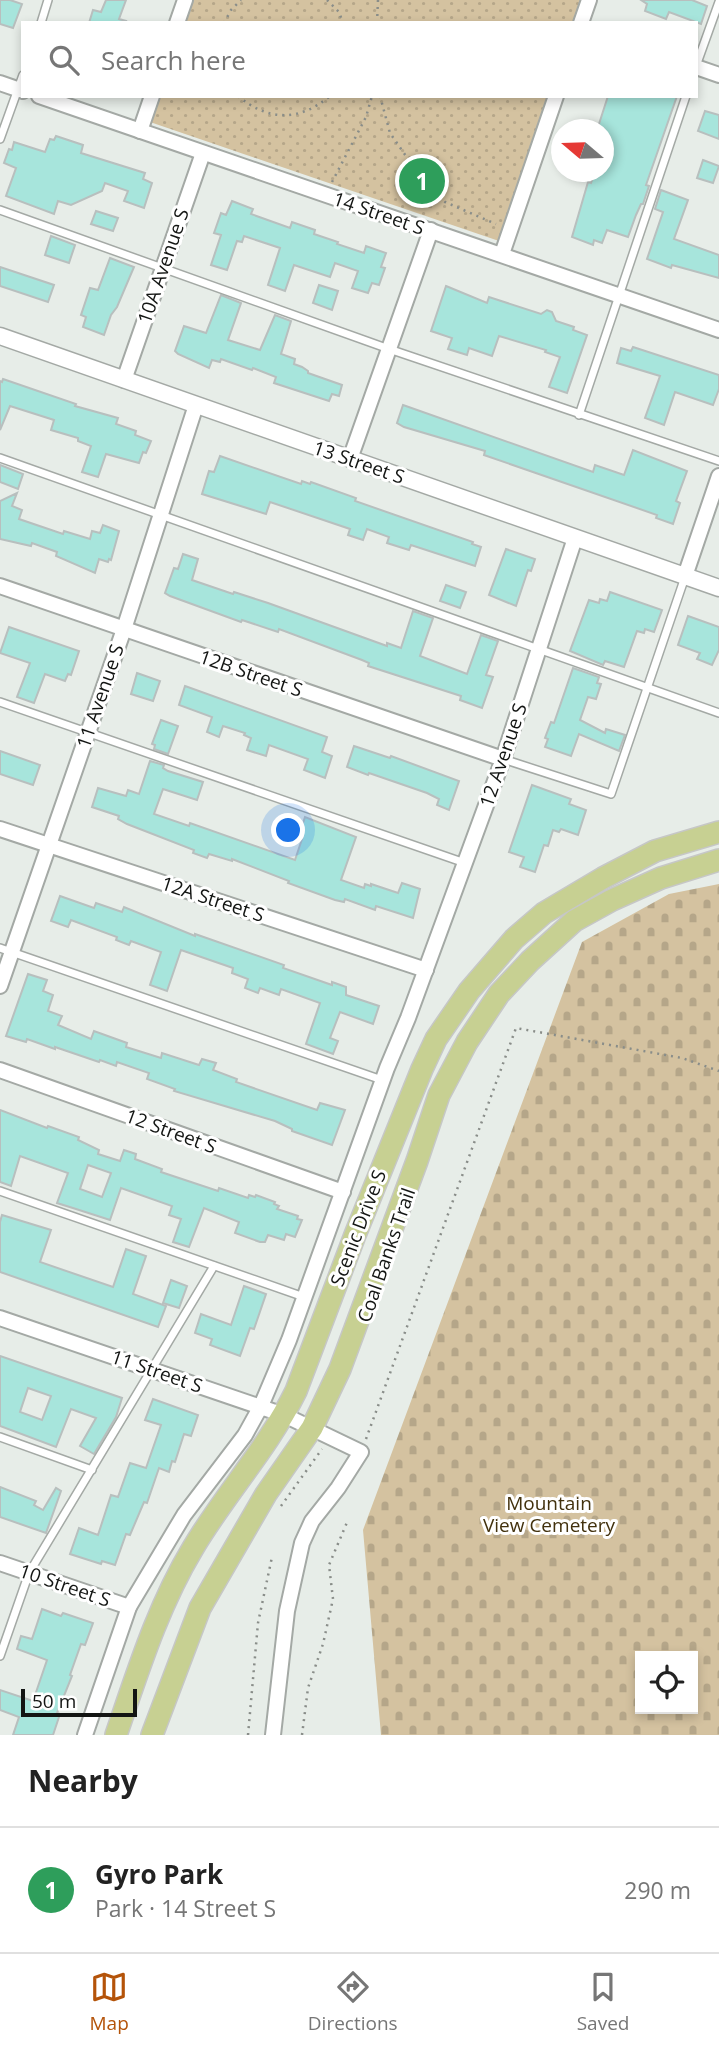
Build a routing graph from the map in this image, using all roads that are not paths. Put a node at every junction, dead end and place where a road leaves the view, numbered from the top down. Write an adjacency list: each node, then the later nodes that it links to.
1 (48, 0): 5 (lane)
2 (185, 0): 6 (street)
3 (589, 0): 7 (street)
4 (719, 2): 8 (lane)
5 (42, 21)
6 (178, 21)
7 (582, 21)
8 (698, 61)
9 (698, 68): 10 (street)
10 (719, 75)
11 (0, 83): 12 (street)
12 (21, 85): 18 (lane)
13 (45, 98): 17 (street, 14 Street S)
14 (151, 98): 17 (street)
15 (555, 98): 22 (street)
16 (685, 98): 24 (lane)
17 (140, 131): 19 (street, 14 Street S)
18 (0, 139)
19 (203, 153): 21 (street, 14 Street S); 23 (street, 10A Avenue S)
20 (0, 210): 23 (lane)
21 (431, 230): 22 (street, 14 Street S); 27 (street)
22 (502, 254): 24 (street, 14 Street S)
23 (162, 267): 27 (lane); 28 (street, 10A Avenue S)
24 (620, 295): 25 (street, 14 Street S); 30 (lane)
25 (719, 330)
26 (0, 336): 28 (street, 13 Street S)
27 (389, 349): 30 (lane); 32 (street)
28 (124, 380): 29 (street, 13 Street S)
29 (196, 405): 32 (street, 13 Street S); 35 (street, 11 Avenue S)
30 (579, 415): 33 (lane)
31 (0, 458): 35 (lane)
32 (350, 459): 36 (street, 13 Street S)
33 (719, 461)
34 (719, 475): 37 (street)
35 (161, 514): 40 (street, 11 Avenue S); 41 (lane)
36 (575, 538): 37 (street, 13 Street S); 41 (street, 12 Avenue S)
37 (685, 576): 39 (street, 13 Street S); 42 (lane)
38 (0, 586): 40 (street, 12B Street S)
39 (719, 588)
40 (124, 629): 45 (street, 11 Avenue S); 46 (street, 12B Street S)
41 (540, 648): 42 (lane); 46 (street, 12 Avenue S)
42 (647, 688): 44 (lane); 46 (lane)
43 (0, 702): 45 (lane)
44 (719, 713)
45 (88, 733): 49 (street, 11 Avenue S); 51 (lane)
46 (503, 759): 51 (street, 12 Avenue S)
47 (0, 828): 49 (street, 12A Street S)
48 (719, 832): 64 (main road, Scenic Drive S)
49 (49, 845): 52 (street, 11 Avenue S); 53 (street, 12A Street S)
50 (719, 860): 65 (main road, Scenic Drive S)
51 (465, 863): 53 (street, 12 Avenue S)
52 (6, 950): 54 (street, 11 Avenue S); 56 (lane)
53 (426, 970): 56 (street, Scenic Drive S)
54 (0, 986)
55 (0, 1070): 58 (street, 12 Street S)
56 (383, 1080): 58 (street, Scenic Drive S)
57 (0, 1191): 59 (lane)
58 (342, 1192): 60 (street, Scenic Drive S)
59 (214, 1266): 60 (lane); 62 (lane)
60 (304, 1297): 63 (street, Scenic Drive S)
61 (0, 1318): 62 (street, 11 Street S)
62 (153, 1370): 63 (street, 11 Street S); 67 (lane)
63 (261, 1406): 64 (street, 11 Street S); 70 (street, Scenic Drive S)
64 (284, 1415): 65 (street, 11 Street S); 73 (main road, Scenic Drive S)
65 (320, 1432): 74 (main road, Scenic Drive S); 75 (street, 11 Street S)
66 (0, 1437): 67 (lane)
67 (92, 1470): 69 (lane)
68 (0, 1563): 69 (street, 10 Street S)
69 (29, 1573): 70 (street, 10 Street S); 71 (lane)
70 (129, 1607): 72 (street, Scenic Drive S)
71 (0, 1656)
72 (85, 1735)
73 (116, 1735)
74 (152, 1735)
75 (272, 1735)

